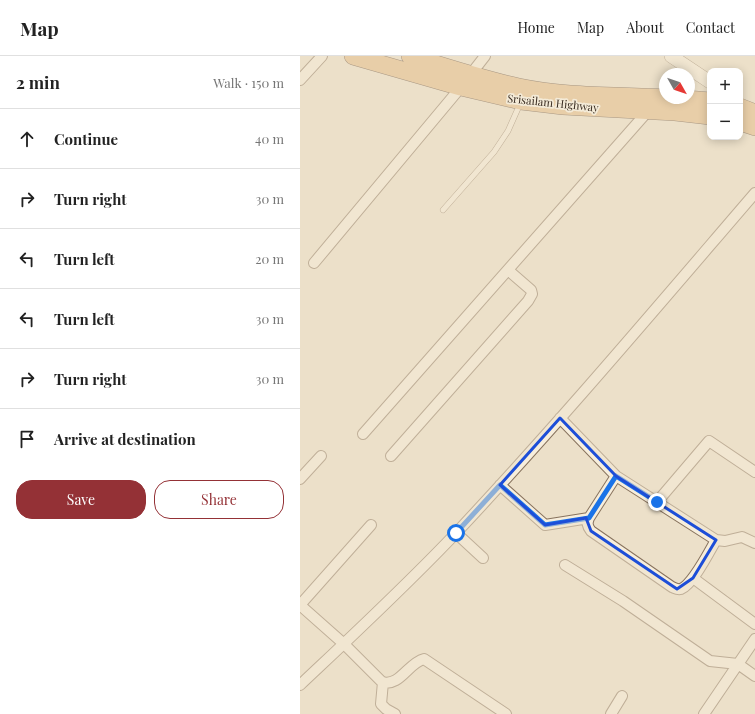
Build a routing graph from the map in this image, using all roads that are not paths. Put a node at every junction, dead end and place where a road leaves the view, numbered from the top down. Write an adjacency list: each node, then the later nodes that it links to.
1 (322, 56): 6 (street)
2 (353, 56): 8 (highway, Srisailam Highway)
3 (410, 56): 8 (highway, Srisailam Highway)
4 (485, 56): 8 (street)
5 (671, 56): 7 (street)
6 (300, 80)
7 (707, 80)
8 (466, 81): 9 (highway, Srisailam Highway); 12 (highway, Srisailam Highway); 17 (street)
9 (659, 98)
10 (695, 99): 11 (highway)
11 (707, 100)
12 (521, 102): 13 (highway, Srisailam Highway); 16 (lane)
13 (648, 111): 14 (highway, Srisailam Highway); 18 (street)
14 (707, 116)
15 (755, 193): 19 (street)
16 (444, 210)
17 (314, 263)
18 (508, 270): 20 (street); 22 (street)
19 (560, 418): 24 (street); 26 (street)
20 (363, 434)
21 (321, 456): 25 (street)
22 (391, 456)
23 (755, 472): 27 (street)
24 (616, 476): 27 (street); 28 (street)
25 (300, 479)
26 (500, 485): 28 (street); 30 (street)
27 (657, 502): 31 (street)
28 (589, 518): 35 (street)
29 (371, 525): 36 (street)
30 (456, 533): 33 (street); 39 (street)
31 (716, 540): 32 (street); 35 (street)
32 (755, 543)
33 (483, 558)
34 (565, 564): 40 (street)
35 (693, 578): 37 (street)
36 (300, 605): 39 (street)
37 (755, 624)
38 (755, 639): 40 (street)
39 (344, 644): 42 (street); 43 (street)
40 (738, 664): 41 (street); 48 (street)
41 (755, 676)
42 (383, 682): 45 (street); 46 (street)
43 (300, 685)
44 (622, 696): 47 (street)
45 (395, 714)
46 (506, 714)
47 (611, 714)
48 (704, 714)

